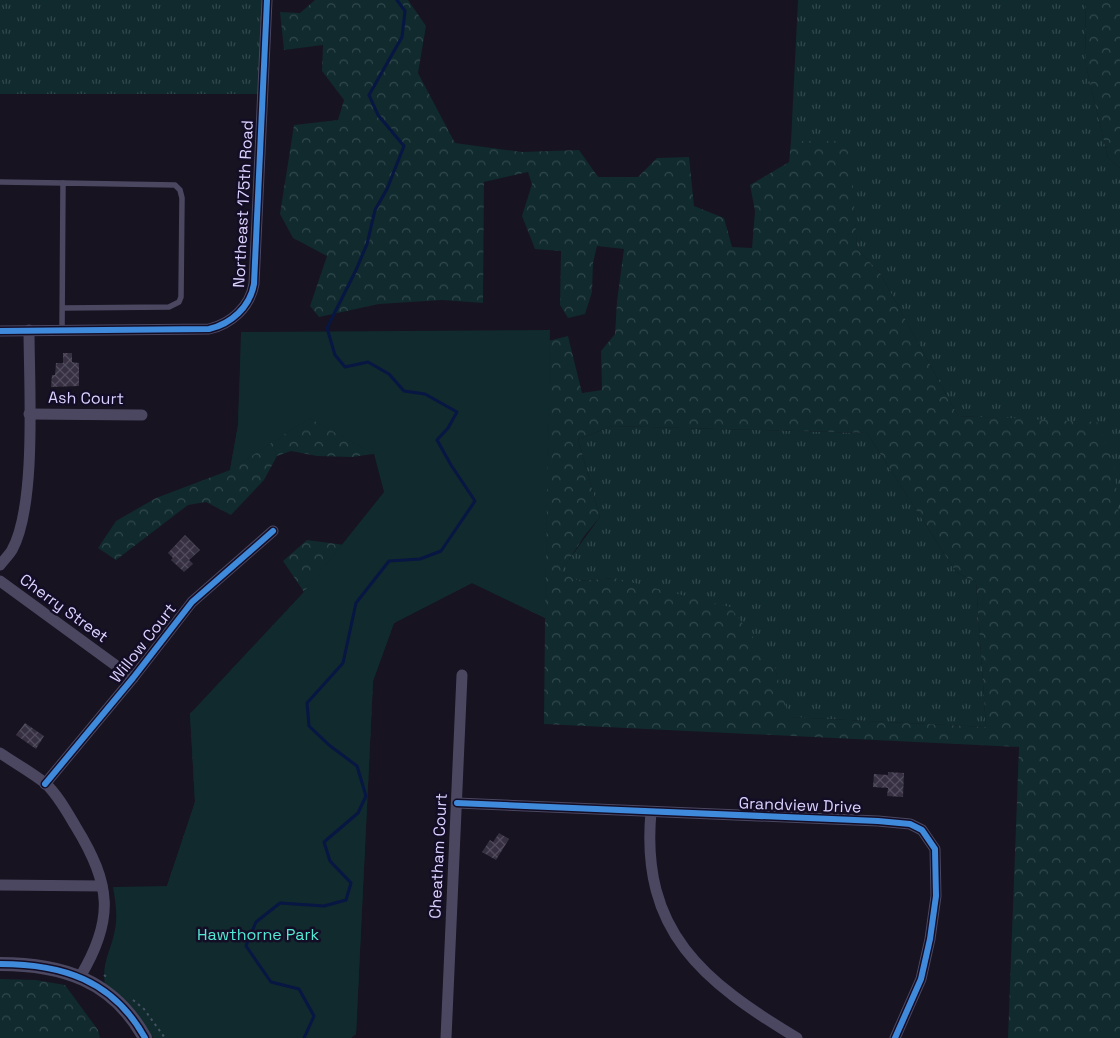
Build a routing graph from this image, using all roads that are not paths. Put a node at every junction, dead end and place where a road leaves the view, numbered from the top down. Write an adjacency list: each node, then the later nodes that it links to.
1 (267, 0): 7 (street, Northeast 175th Road)
2 (0, 182): 3 (lane)
3 (63, 183): 4 (lane); 4 (lane)
4 (63, 308): 7 (lane)
5 (29, 330): 6 (street, Northeast 175th Road); 7 (street, Northeast 175th Road); 8 (street)
6 (0, 331)
7 (62, 331)
8 (29, 414): 9 (street, Ash Court); 11 (street)
9 (142, 415)
10 (274, 531): 14 (street, Willow Court)
11 (0, 565)
12 (0, 581): 14 (street, Cherry Street)
13 (462, 675): 17 (street, Cheatham Court)
14 (133, 678): 16 (street, Willow Court)
15 (0, 753): 16 (street)
16 (45, 784): 20 (street)
17 (457, 802): 18 (street, Grandview Drive); 24 (street, Cheatham Court)
18 (651, 812): 25 (street); 26 (street, Grandview Drive)
19 (0, 886): 20 (street)
20 (102, 886): 22 (street)
21 (0, 964): 22 (street)
22 (80, 977): 23 (street)
23 (145, 1038)
24 (446, 1038)
25 (797, 1038)
26 (895, 1038)

